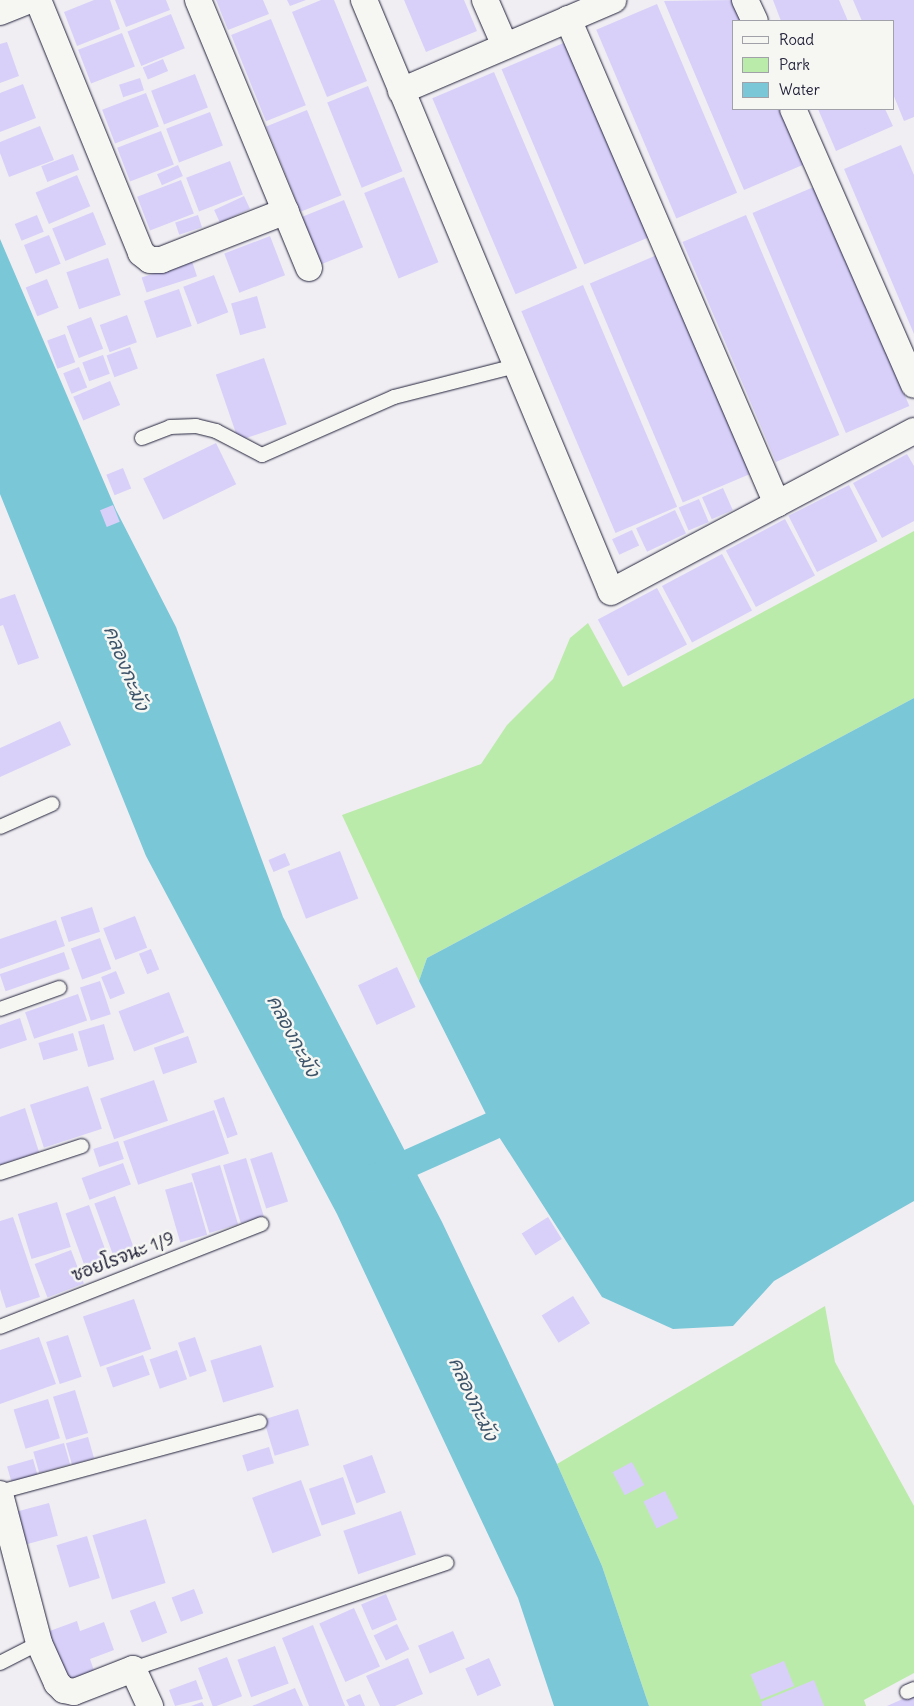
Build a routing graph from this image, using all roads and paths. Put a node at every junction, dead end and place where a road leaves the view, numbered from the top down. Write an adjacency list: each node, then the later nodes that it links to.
1 (29, 0): 8 (street)
2 (38, 0): 14 (street)
3 (198, 0): 14 (street)
4 (364, 0): 12 (street)
5 (485, 0): 11 (street)
6 (613, 0): 9 (street)
7 (745, 0): 10 (street)
8 (0, 12)
9 (568, 19): 11 (street); 20 (street)
10 (755, 20)
11 (505, 46): 12 (street)
12 (401, 90): 16 (street)
13 (793, 110): 17 (street)
14 (286, 210): 15 (street)
15 (309, 268)
16 (516, 366): 19 (lane); 20 (street)
17 (914, 385)
18 (914, 431): 20 (street)
19 (142, 438)
20 (777, 504)
21 (52, 804): 22 (lane)
22 (0, 827)
23 (59, 988): 24 (lane)
24 (0, 1009)
25 (82, 1146): 26 (lane)
26 (0, 1173)
27 (260, 1224): 28 (lane, ซอยโรจนะ 1/9)
28 (0, 1327)
29 (260, 1422): 30 (lane)
30 (0, 1493): 32 (street)
31 (447, 1563): 34 (lane)
32 (39, 1643): 33 (lane); 34 (street)
33 (0, 1663)
34 (133, 1669): 35 (street)
35 (150, 1706)

